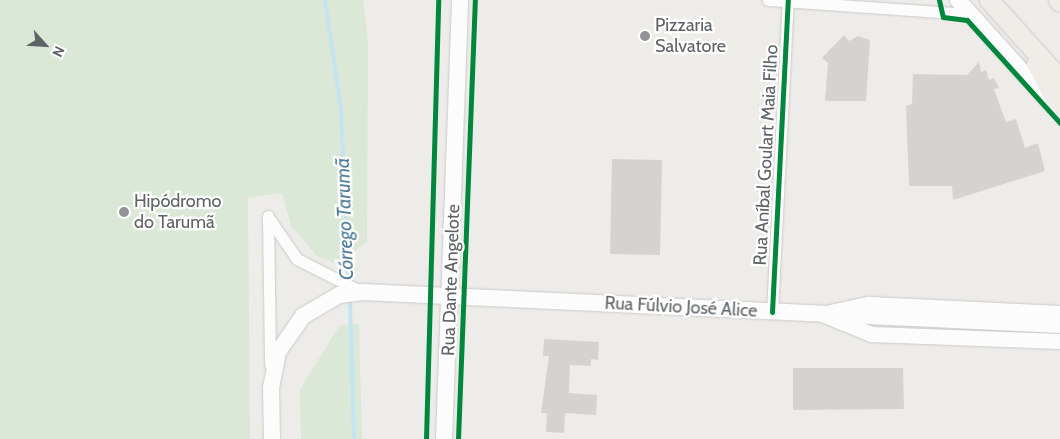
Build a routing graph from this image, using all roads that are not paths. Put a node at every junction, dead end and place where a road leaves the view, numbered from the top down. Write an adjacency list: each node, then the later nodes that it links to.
1 (460, 0): 12 (main road, Rua Dante Angelote)
2 (768, 0): 5 (street)
3 (958, 0): 6 (main road)
4 (989, 0): 7 (highway)
5 (788, 1): 6 (street); 13 (street, Rua Aníbal Goulart Maia Filho)
6 (970, 14): 10 (main road)
7 (1021, 36): 8 (highway); 9 (highway)
8 (1060, 79)
9 (1060, 108)
10 (1060, 113)
11 (339, 289): 12 (main road, Rua Fúlvio José Alice); 18 (main road, Rua Fúlvio José Alice); 18 (street)
12 (452, 296): 13 (main road, Rua Fúlvio José Alice); 20 (main road, Rua Dante Angelote)
13 (772, 312): 15 (main road, Rua Fúlvio José Alice)
14 (1060, 313): 15 (street)
15 (822, 314): 16 (main road, Rua Fúlvio José Alice); 17 (street)
16 (1060, 325)
17 (1060, 341)
18 (271, 388): 19 (main road, Rua Fúlvio José Alice)
19 (272, 439)
20 (444, 439)

